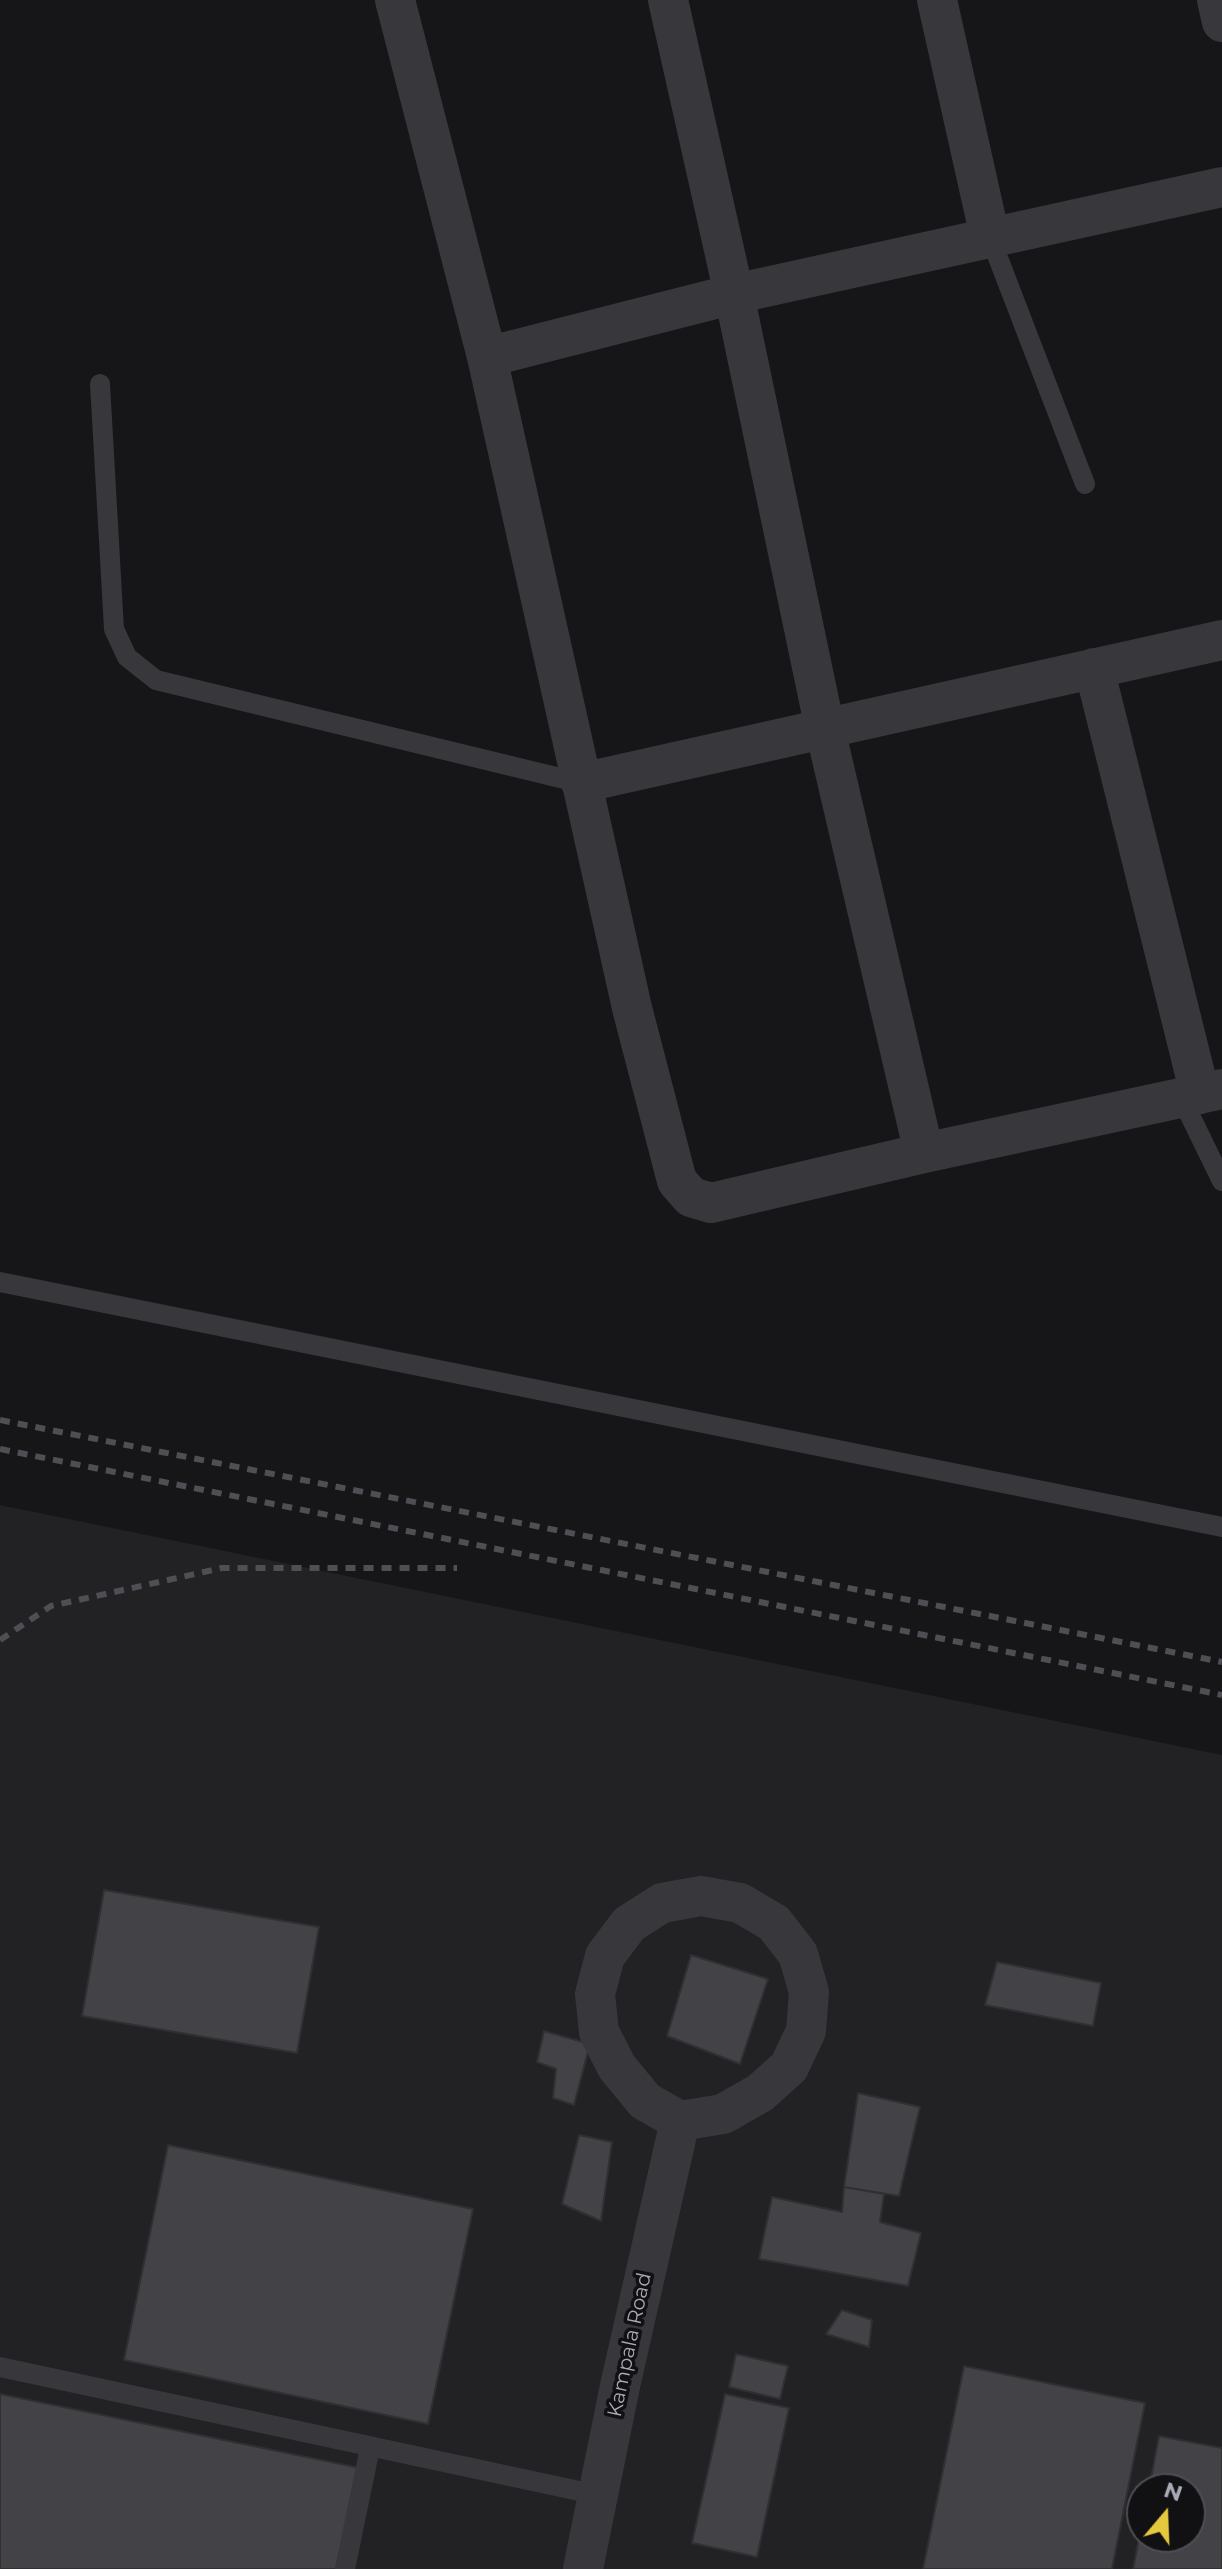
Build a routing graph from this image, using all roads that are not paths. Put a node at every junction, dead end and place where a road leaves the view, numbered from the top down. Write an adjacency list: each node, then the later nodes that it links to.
1 (395, 0): 9 (street)
2 (668, 0): 8 (street)
3 (937, 0): 7 (street)
4 (1217, 0): 5 (street)
5 (1222, 22)
6 (1222, 187): 7 (street)
7 (990, 237): 8 (street); 11 (lane)
8 (734, 294): 9 (street); 14 (street)
9 (487, 357): 15 (street)
10 (100, 384): 15 (lane)
11 (1085, 484)
12 (1222, 640): 13 (street)
13 (1094, 668): 14 (street); 16 (street)
14 (825, 729): 15 (street); 17 (street)
15 (581, 783): 17 (street)
16 (1201, 1093): 17 (street); 18 (lane)
17 (924, 1153)
18 (1222, 1181)
19 (0, 1282): 20 (lane)
20 (1222, 1527)
21 (680, 2121): 21 (street); 24 (street, Kampala Road)
22 (0, 2367): 23 (lane)
23 (370, 2448): 24 (lane); 25 (lane)
24 (598, 2495): 26 (street, Kampala Road)
25 (345, 2569)
26 (583, 2569)

